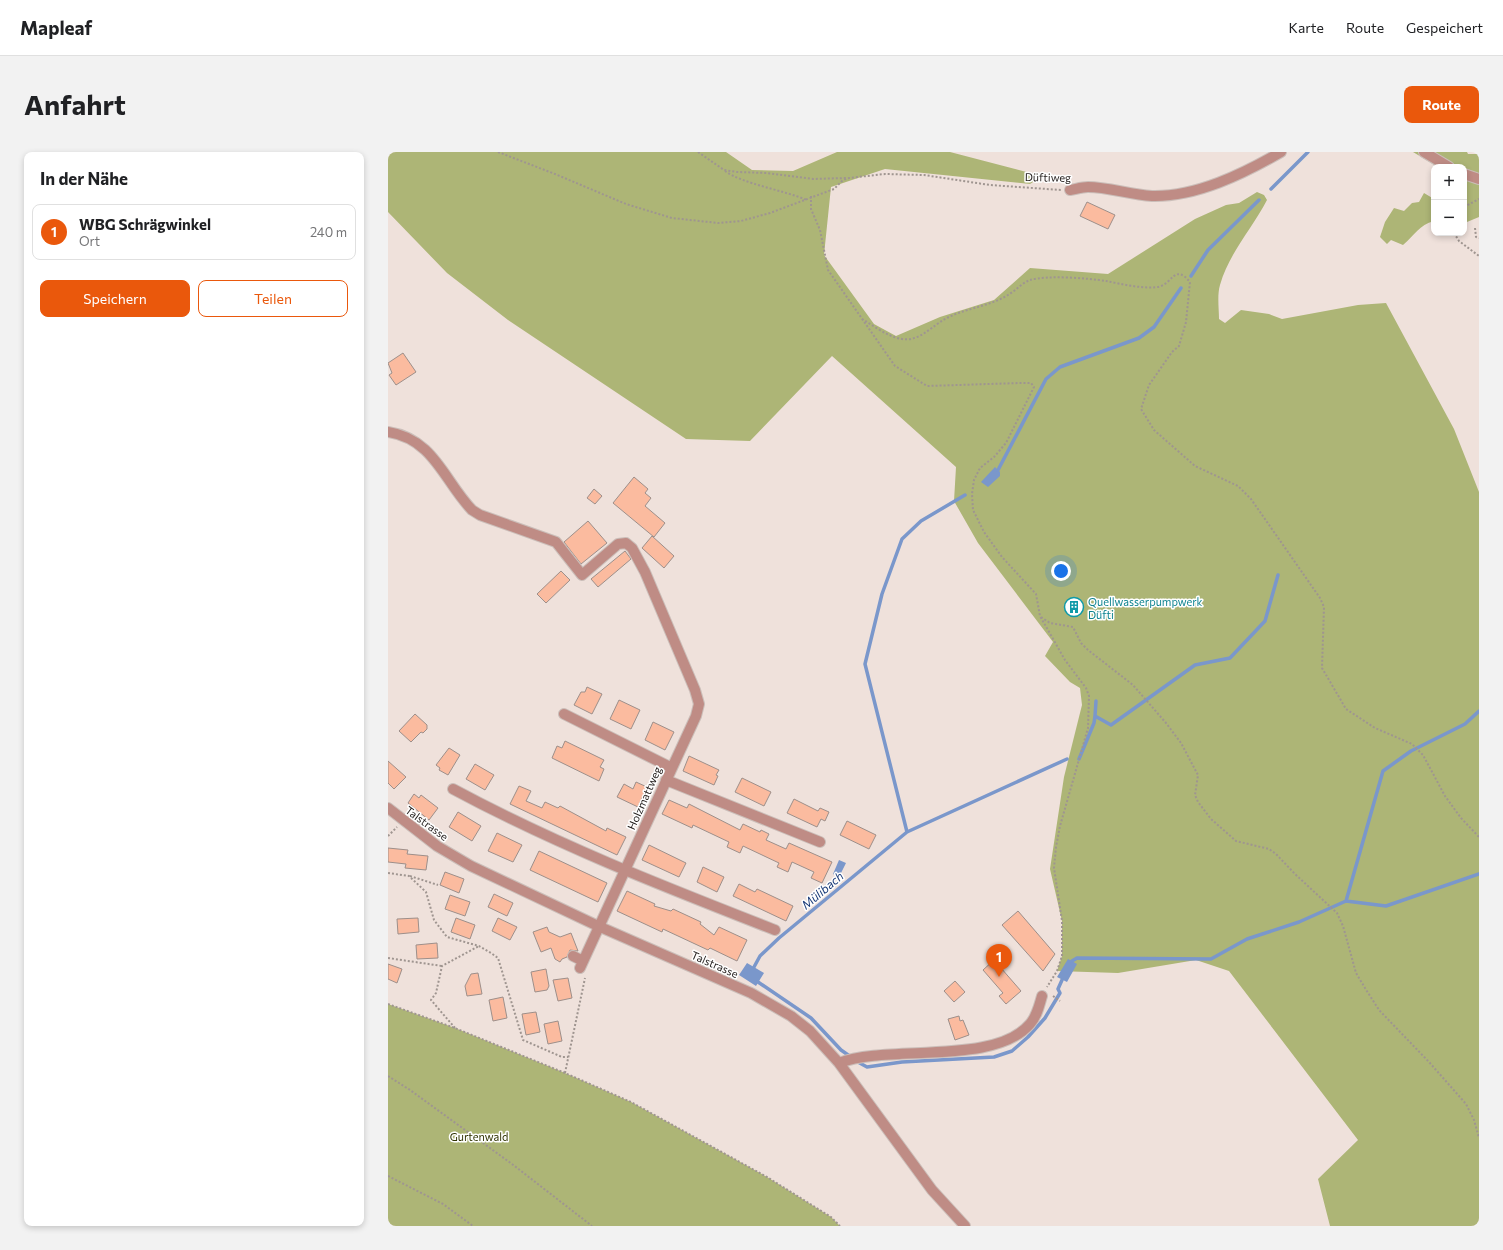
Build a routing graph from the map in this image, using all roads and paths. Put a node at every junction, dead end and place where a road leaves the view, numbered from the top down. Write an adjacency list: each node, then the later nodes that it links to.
1 (498, 152): 13 (path, Düftiweg)
2 (698, 152): 6 (path)
3 (1281, 152): 10 (street, Düftiweg)
4 (1424, 152): 5 (street)
5 (1444, 164)
6 (724, 170): 8 (path); 13 (path)
7 (1467, 175): 9 (street)
8 (849, 178): 10 (path, Düftiweg); 11 (path, Düftiweg)
9 (1479, 179)
10 (1070, 190)
11 (811, 196): 13 (path, Düftiweg); 19 (path)
12 (1479, 199): 14 (path)
13 (806, 200)
14 (1467, 205)
15 (1475, 228): 17 (path)
16 (1456, 236): 18 (path)
17 (1479, 238)
18 (1479, 256)
19 (862, 319): 21 (path); 27 (path)
20 (388, 432): 23 (street)
21 (1040, 616): 40 (path); 49 (path)
22 (564, 714): 23 (street, Holzmattweg)
23 (672, 768): 24 (street, Holzmattweg)
24 (666, 780): 28 (street); 29 (street, Holzmattweg)
25 (453, 789): 29 (street)
26 (388, 808): 33 (street, Talstrasse)
27 (1479, 837)
28 (820, 842)
29 (624, 871): 33 (street, Holzmattweg); 34 (street)
30 (388, 873): 31 (path)
31 (409, 876): 32 (path); 35 (path)
32 (438, 885)
33 (598, 926): 38 (street, Holzmattweg); 46 (street, Talstrasse)
34 (775, 930)
35 (479, 946): 39 (path); 45 (path)
36 (573, 956): 38 (street)
37 (388, 958): 39 (path)
38 (582, 965): 45 (path)
39 (442, 966): 44 (path)
40 (1042, 996): 46 (street)
41 (1052, 996): 42 (path)
42 (1060, 1001)
43 (388, 1004): 44 (path)
44 (455, 1028): 47 (path)
45 (568, 1056): 47 (path)
46 (843, 1062): 54 (street, Talstrasse)
47 (565, 1073): 53 (path)
48 (388, 1076): 52 (path)
49 (1479, 1138)
50 (388, 1176): 51 (path)
51 (473, 1226)
52 (592, 1226)
53 (840, 1226)
54 (965, 1226)

